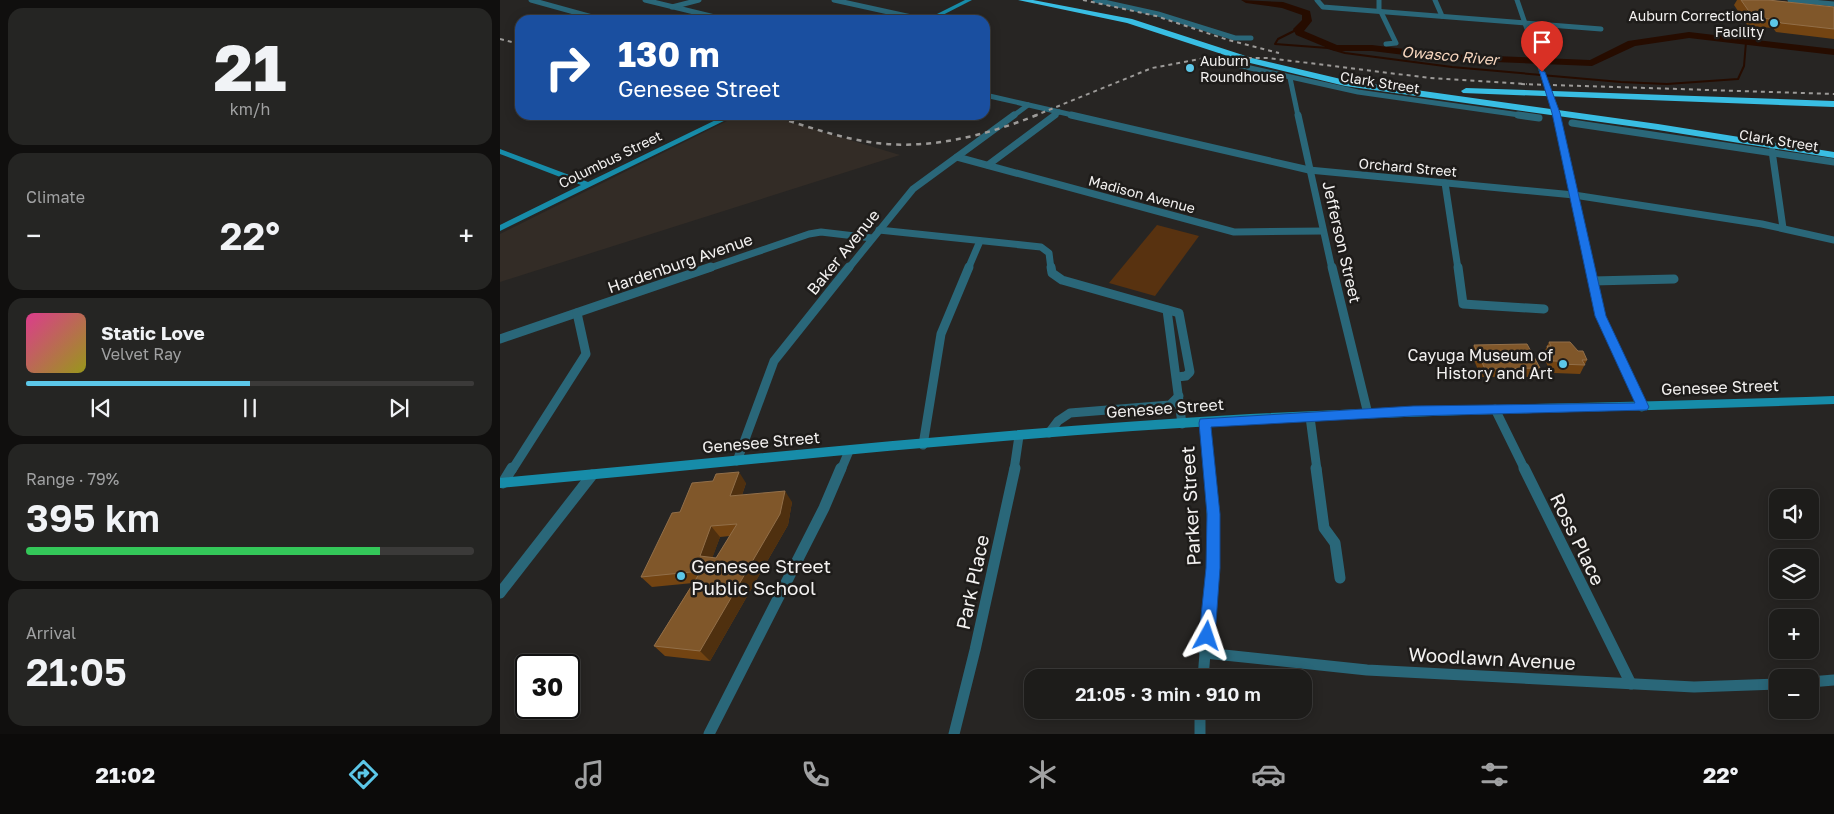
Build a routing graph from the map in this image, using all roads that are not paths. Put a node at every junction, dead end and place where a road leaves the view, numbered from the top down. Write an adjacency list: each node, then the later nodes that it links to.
1 (531, 0): 17 (street)
2 (645, 0): 15 (street)
3 (699, 0): 15 (street)
4 (834, 0): 19 (street)
5 (969, 0): 20 (main road)
6 (1022, 0): 31 (highway)
7 (1056, 0): 31 (highway)
8 (1096, 0): 24 (street)
9 (1317, 0): 16 (street)
10 (1379, 0): 16 (street)
11 (1435, 0): 21 (street)
12 (1517, 0): 22 (street)
13 (1790, 0): 14 (street)
14 (1834, 4)
15 (672, 7): 18 (street)
16 (1380, 11): 21 (street); 25 (street)
17 (585, 15)
18 (706, 15)
19 (903, 15)
20 (937, 15)
21 (1442, 16): 22 (street)
22 (1524, 23): 23 (street); 31 (street)
23 (1601, 29)
24 (1251, 38)
25 (1386, 44)
26 (1219, 60): 27 (street, Clark Street)
27 (1290, 78): 33 (street, Clark Street); 42 (street, Jefferson Street)
28 (990, 96): 30 (street, Orchard Street)
29 (1834, 104): 31 (highway)
30 (1028, 105): 32 (street, Orchard Street); 39 (street, Baker Avenue)
31 (1553, 105): 38 (highway); 45 (street)
32 (1059, 112): 41 (street); 42 (street, Orchard Street)
33 (1540, 118)
34 (722, 120): 44 (main road, Columbus Street)
35 (1572, 123): 37 (street, Clark Street)
36 (500, 151): 44 (main road)
37 (1772, 152): 40 (street, Clark Street); 47 (street)
38 (1834, 155)
39 (957, 157): 41 (street, Madison Avenue); 48 (street, Baker Avenue)
40 (1834, 162)
41 (988, 165): 49 (street, Madison Avenue)
42 (1309, 170): 43 (street, Orchard Street); 49 (street, Jefferson Street)
43 (1445, 183): 45 (street, Orchard Street); 55 (street)
44 (588, 185): 46 (main road, Columbus Street)
45 (1574, 195): 47 (street, Orchard Street); 54 (street)
46 (500, 228)
47 (1783, 228): 51 (street, Orchard Street)
48 (879, 230): 50 (street, Baker Avenue); 52 (street)
49 (1323, 231): 64 (street, Jefferson Street)
50 (872, 238): 57 (street, Hardenburg Avenue); 72 (street, Baker Avenue)
51 (1834, 240)
52 (980, 241): 56 (street); 70 (street)
53 (1674, 280): 54 (street)
54 (1593, 281): 62 (street)
55 (1544, 309)
56 (1167, 310): 59 (street); 59 (street)
57 (577, 313): 58 (street, Hardenburg Avenue); 74 (street)
58 (500, 338)
59 (1177, 377): 60 (street)
60 (1179, 396): 67 (street); 68 (street)
61 (1834, 400): 62 (main road, Genesee Street)
62 (1642, 407): 63 (main road, Genesee Street)
63 (1495, 409): 64 (main road, Genesee Street); 81 (street, Ross Place)
64 (1368, 414): 65 (main road, Genesee Street)
65 (1310, 417): 66 (main road, Genesee Street); 75 (street)
66 (1205, 423): 67 (main road, Genesee Street); 77 (street, Parker Street)
67 (1182, 424): 68 (main road, Genesee Street)
68 (1049, 433): 69 (main road, Genesee Street)
69 (1019, 436): 70 (main road, Genesee Street); 85 (street, Park Place)
70 (922, 445): 71 (main road, Genesee Street)
71 (849, 451): 72 (main road, Genesee Street); 84 (street)
72 (737, 461): 73 (main road, Genesee Street)
73 (592, 475): 74 (main road, Genesee Street); 76 (street)
74 (502, 483)
75 (1340, 578)
76 (500, 593)
77 (1205, 653): 78 (street, Parker Street); 81 (street, Woodlawn Avenue)
78 (1204, 669)
79 (1834, 680): 80 (street)
80 (1819, 681)
81 (1631, 684): 82 (street, Woodlawn Avenue)
82 (1769, 685)
83 (1200, 719): 86 (street)
84 (709, 734)
85 (954, 734)
86 (1200, 734)

